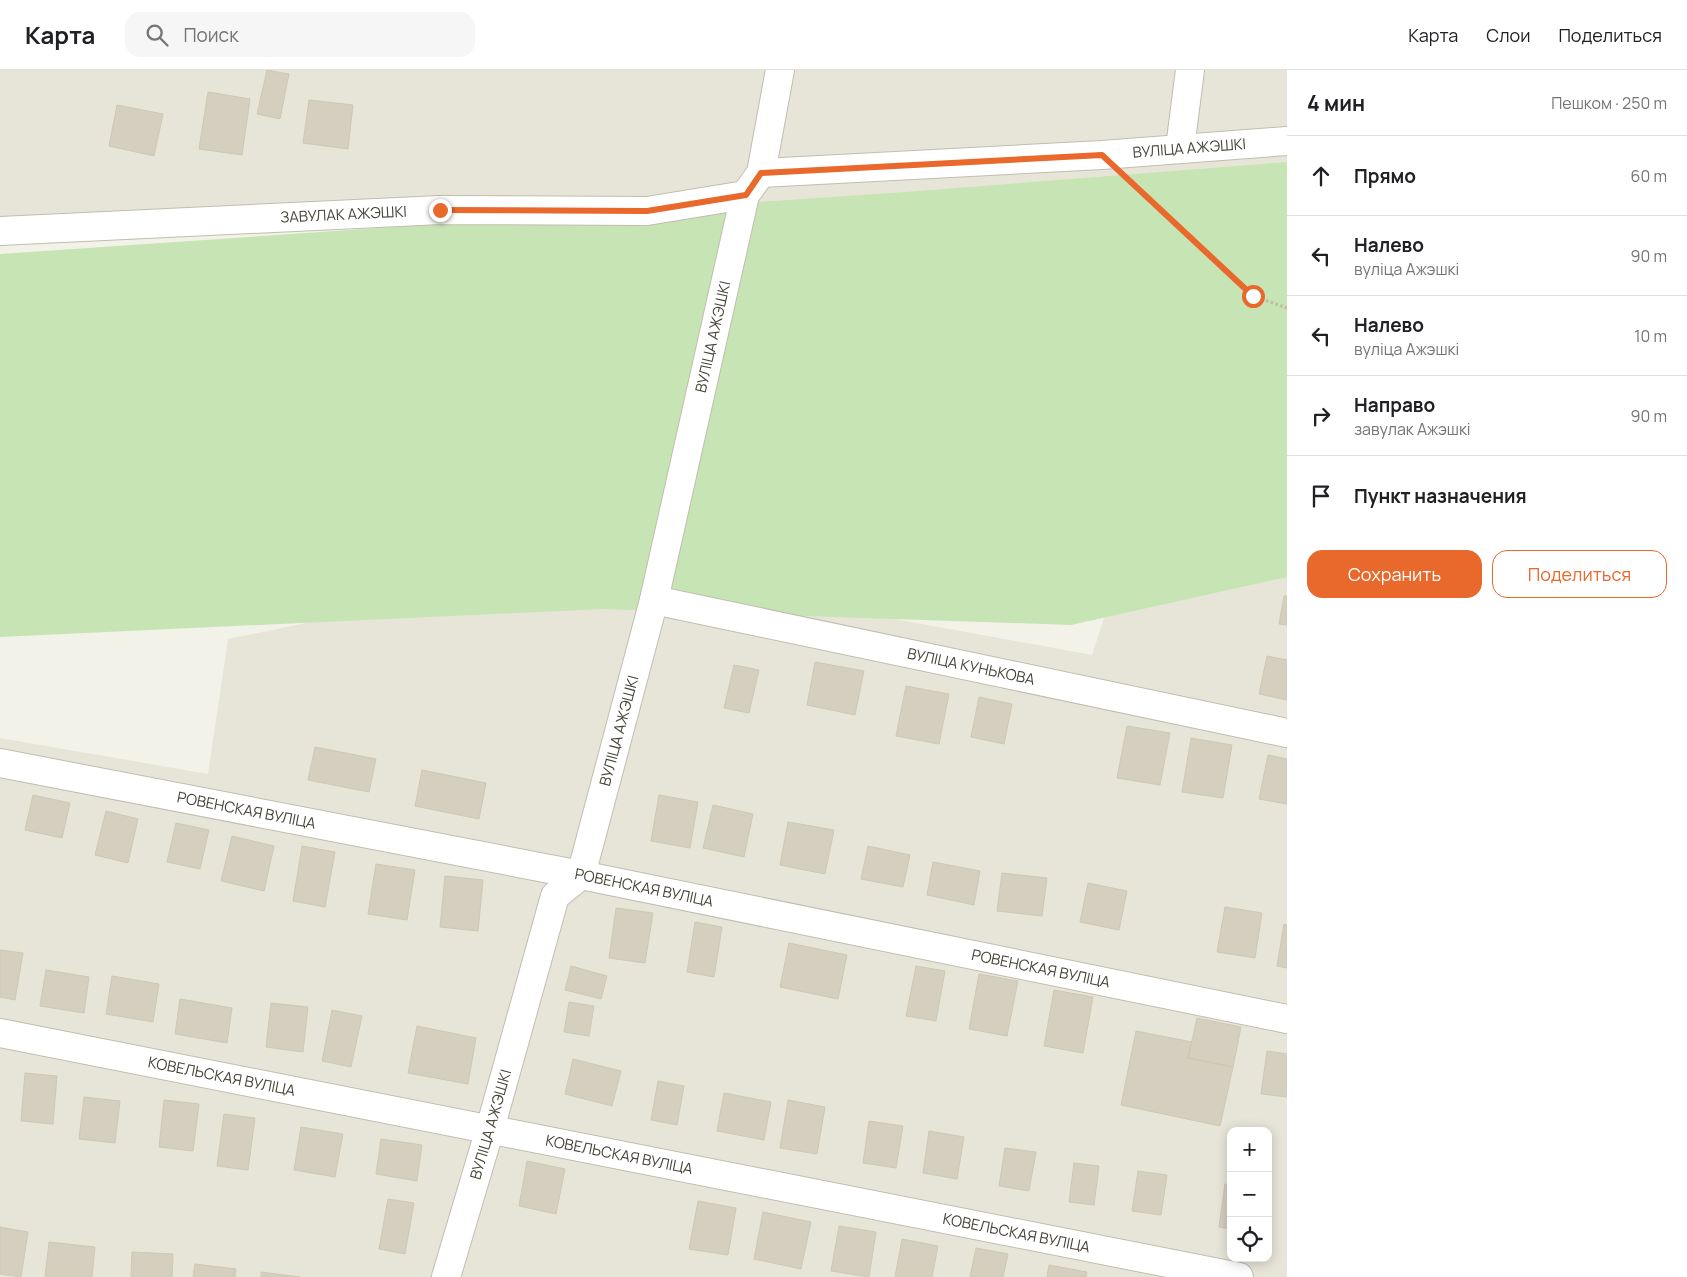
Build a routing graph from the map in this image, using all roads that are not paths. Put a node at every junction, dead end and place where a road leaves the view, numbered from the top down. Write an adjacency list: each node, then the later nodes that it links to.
1 (780, 70): 5 (street, ВУЛІЦА АЖЭШКІ)
2 (1190, 70): 4 (street)
3 (1287, 142): 4 (street, ВУЛІЦА АЖЭШКІ)
4 (1180, 148): 5 (street, ВУЛІЦА АЖЭШКІ)
5 (761, 173): 6 (street, ВУЛІЦА АЖЭШКІ)
6 (746, 195): 7 (street, ЗАВУЛАК АЖЭШКІ); 8 (street, ВУЛІЦА АЖЭШКІ)
7 (0, 231)
8 (654, 600): 9 (street, ВУЛІЦА КУНЬКОВА); 11 (street, ВУЛІЦА АЖЭШКІ)
9 (1287, 733)
10 (0, 764): 11 (street, РОВЕНСКАЯ ВУЛІЦА)
11 (581, 875): 12 (street, РОВЕНСКАЯ ВУЛІЦА); 14 (street, ВУЛІЦА АЖЭШКІ)
12 (1287, 1018)
13 (0, 1033): 14 (street, КОВЕЛЬСКАЯ ВУЛІЦА)
14 (490, 1129): 15 (street, ВУЛІЦА АЖЭШКІ); 16 (street, КОВЕЛЬСКАЯ ВУЛІЦА)
15 (446, 1277)
16 (1239, 1277)

